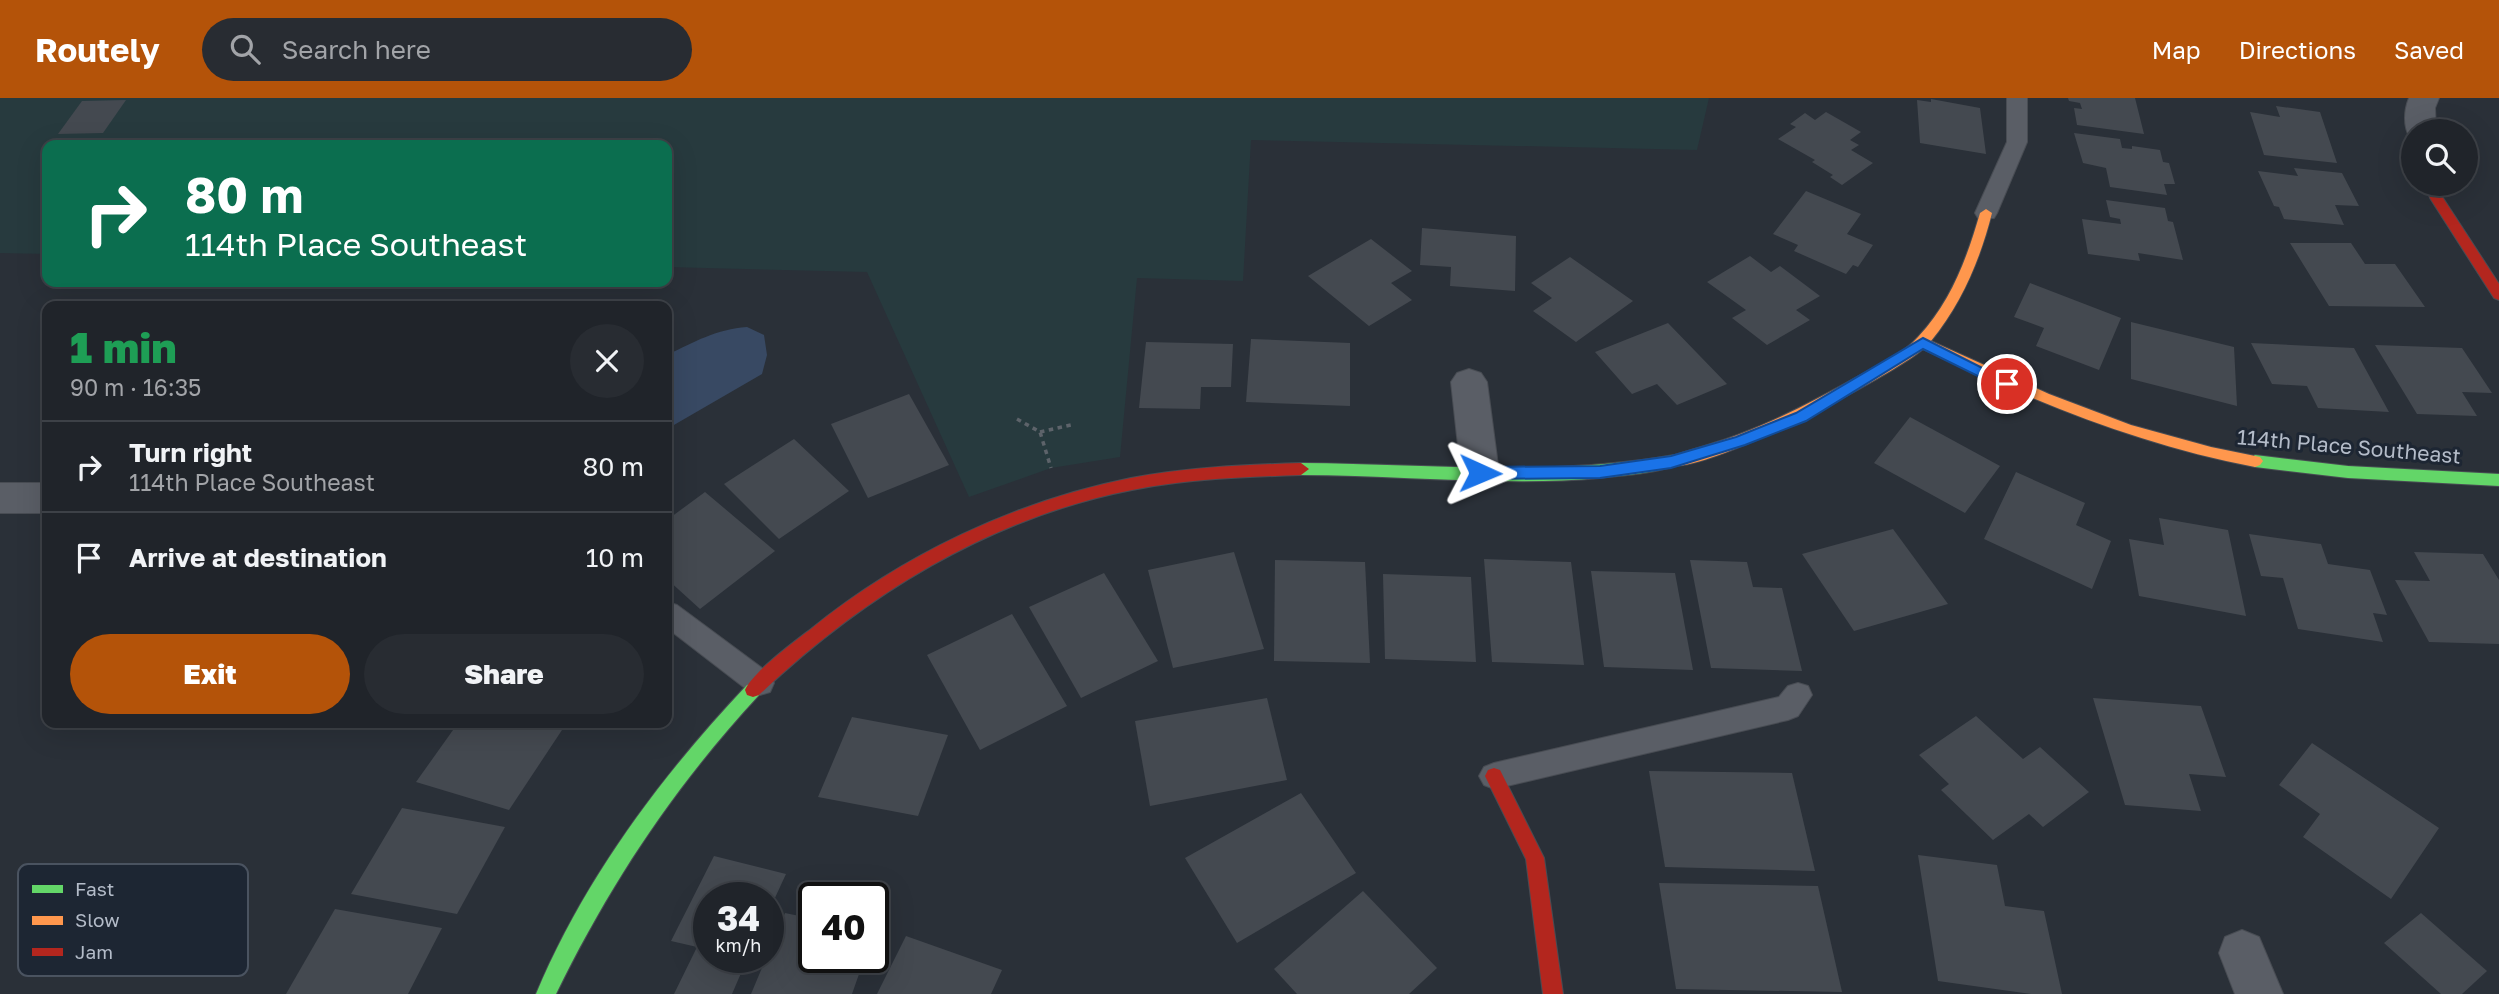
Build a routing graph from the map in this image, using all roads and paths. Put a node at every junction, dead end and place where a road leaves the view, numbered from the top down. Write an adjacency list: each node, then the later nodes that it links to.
1 (2017, 98): 5 (lane)
2 (2424, 98): 3 (street)
3 (2420, 119)
4 (2436, 196): 6 (street)
5 (1986, 213): 7 (street)
6 (2499, 295)
7 (1923, 343): 12 (street); 13 (street, 114th Place Southeast)
8 (1469, 382): 12 (street)
9 (1017, 419): 11 (path)
10 (1071, 425): 11 (path)
11 (1040, 432): 16 (path)
12 (1480, 473): 16 (street)
13 (2499, 480)
14 (0, 498): 15 (street)
15 (42, 498)
16 (1061, 502): 18 (street)
17 (672, 617): 18 (lane)
18 (760, 682): 21 (street)
19 (1798, 695): 20 (lane)
20 (1494, 776): 22 (street)
21 (546, 994)
22 (1553, 994)

